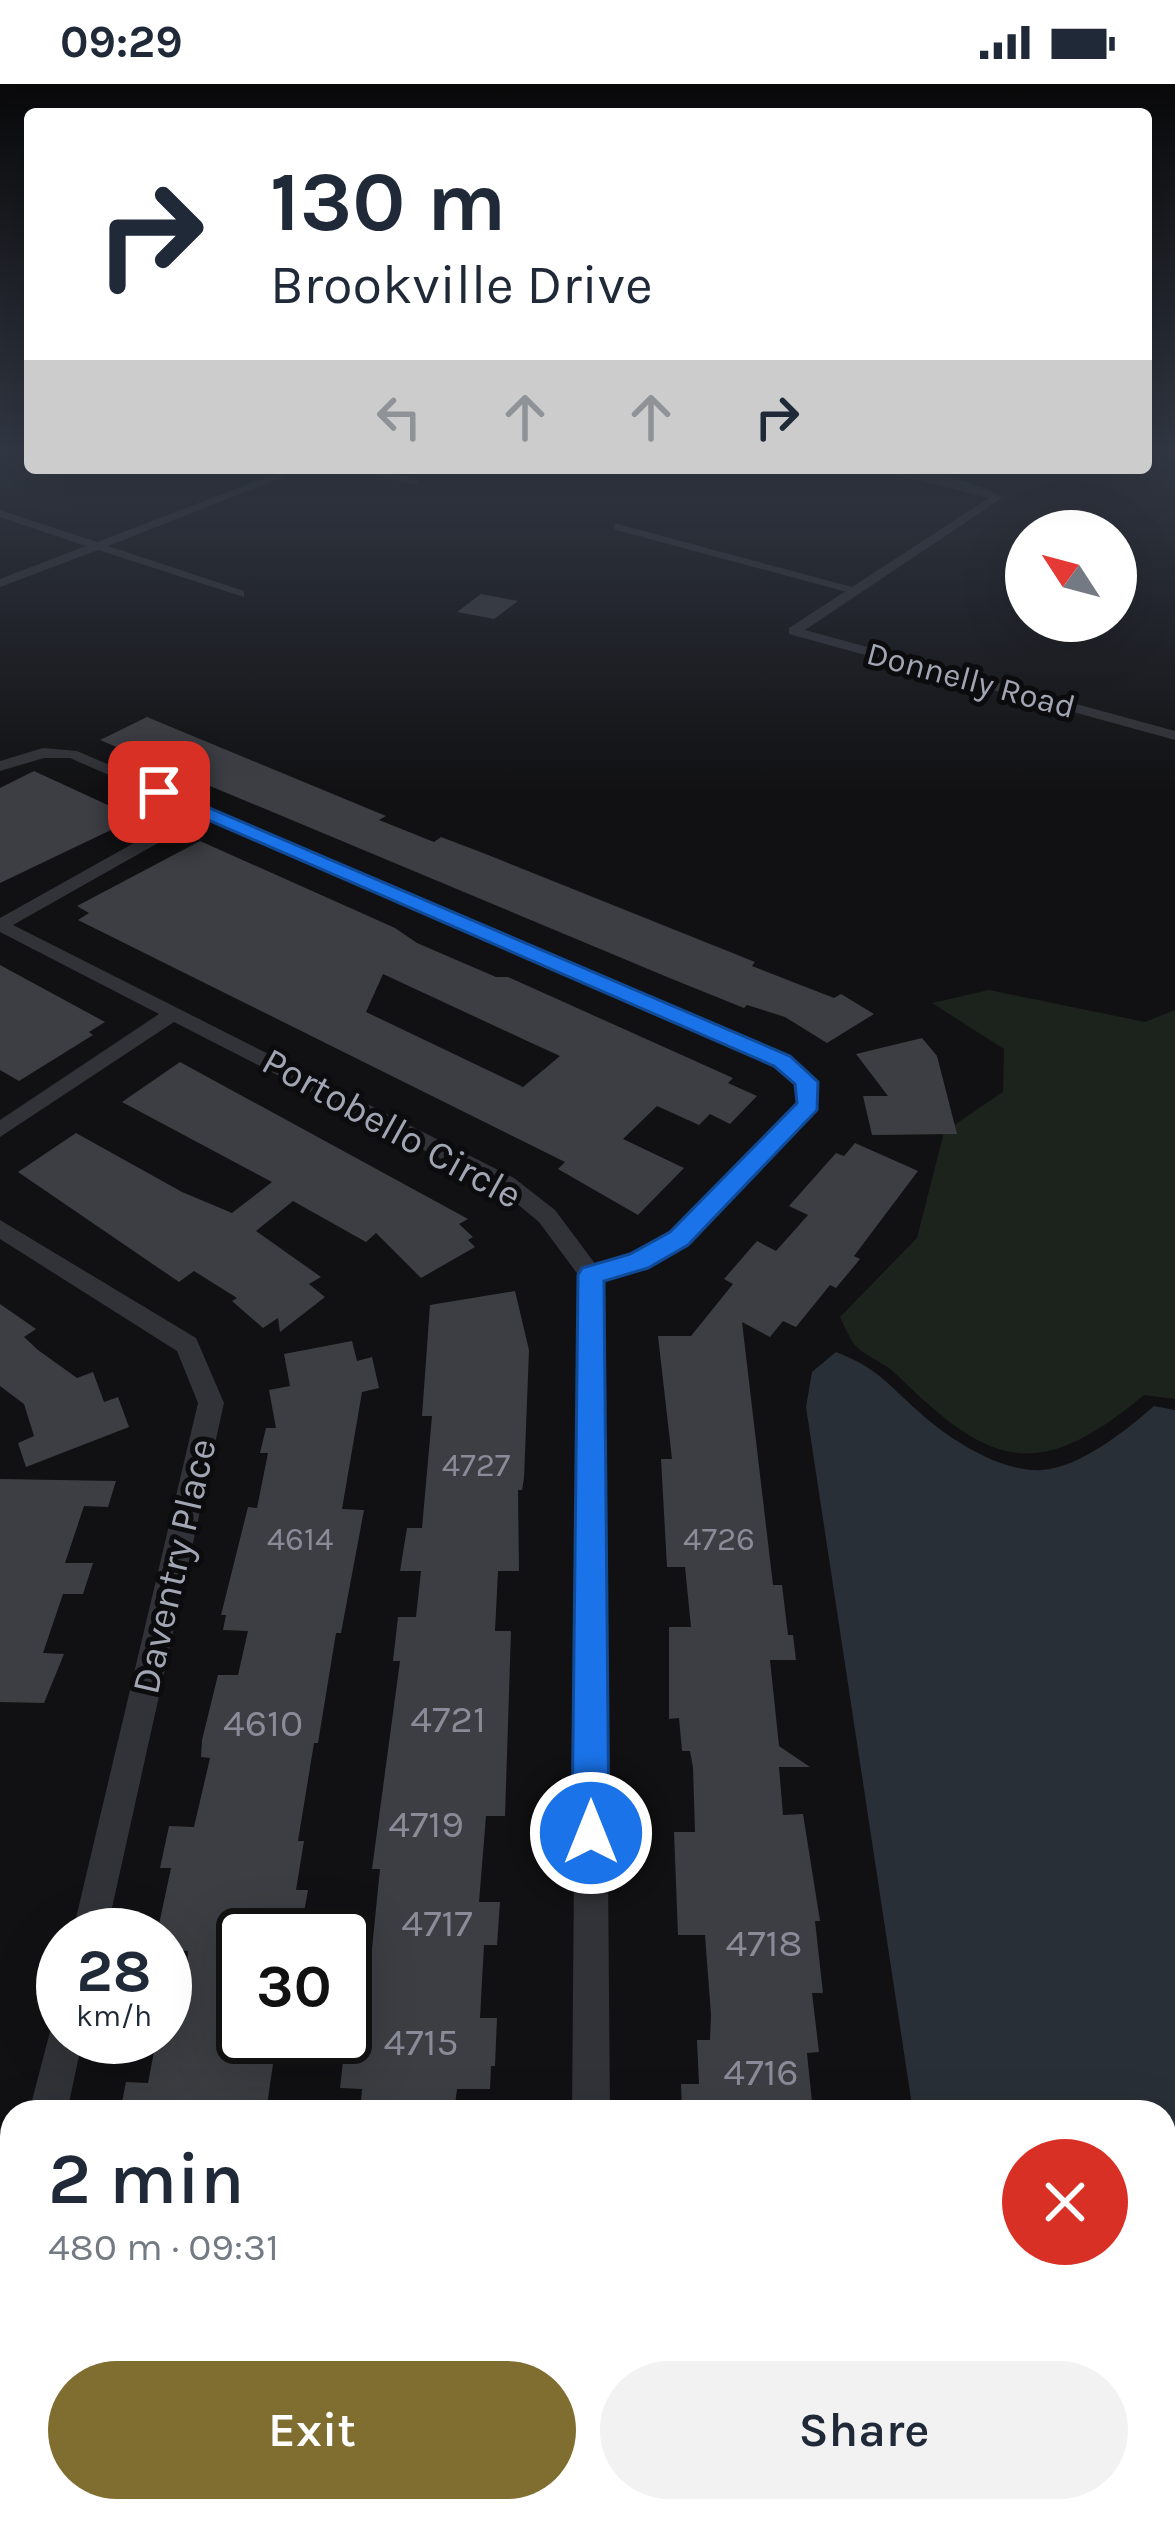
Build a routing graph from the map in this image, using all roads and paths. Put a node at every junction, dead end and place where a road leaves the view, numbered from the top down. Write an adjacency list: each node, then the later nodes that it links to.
1 (47, 566): 5 (street)
2 (158, 566): 7 (street)
3 (761, 566): 6 (lane)
4 (894, 566): 6 (street, Donnelly Road)
5 (0, 583)
6 (855, 591): 8 (street, Donnelly Road)
7 (240, 594)
8 (1175, 736)
9 (0, 766): 10 (street)
10 (202, 812): 11 (street); 15 (street)
11 (0, 925): 12 (street, Portobello Circle)
12 (176, 1012): 13 (street); 15 (street, Portobello Circle)
13 (0, 1130)
14 (0, 1228): 16 (street, Daventry Place)
15 (591, 1275): 19 (street)
16 (94, 1908)
17 (59, 2064): 18 (street)
18 (51, 2100)
19 (590, 2100)

